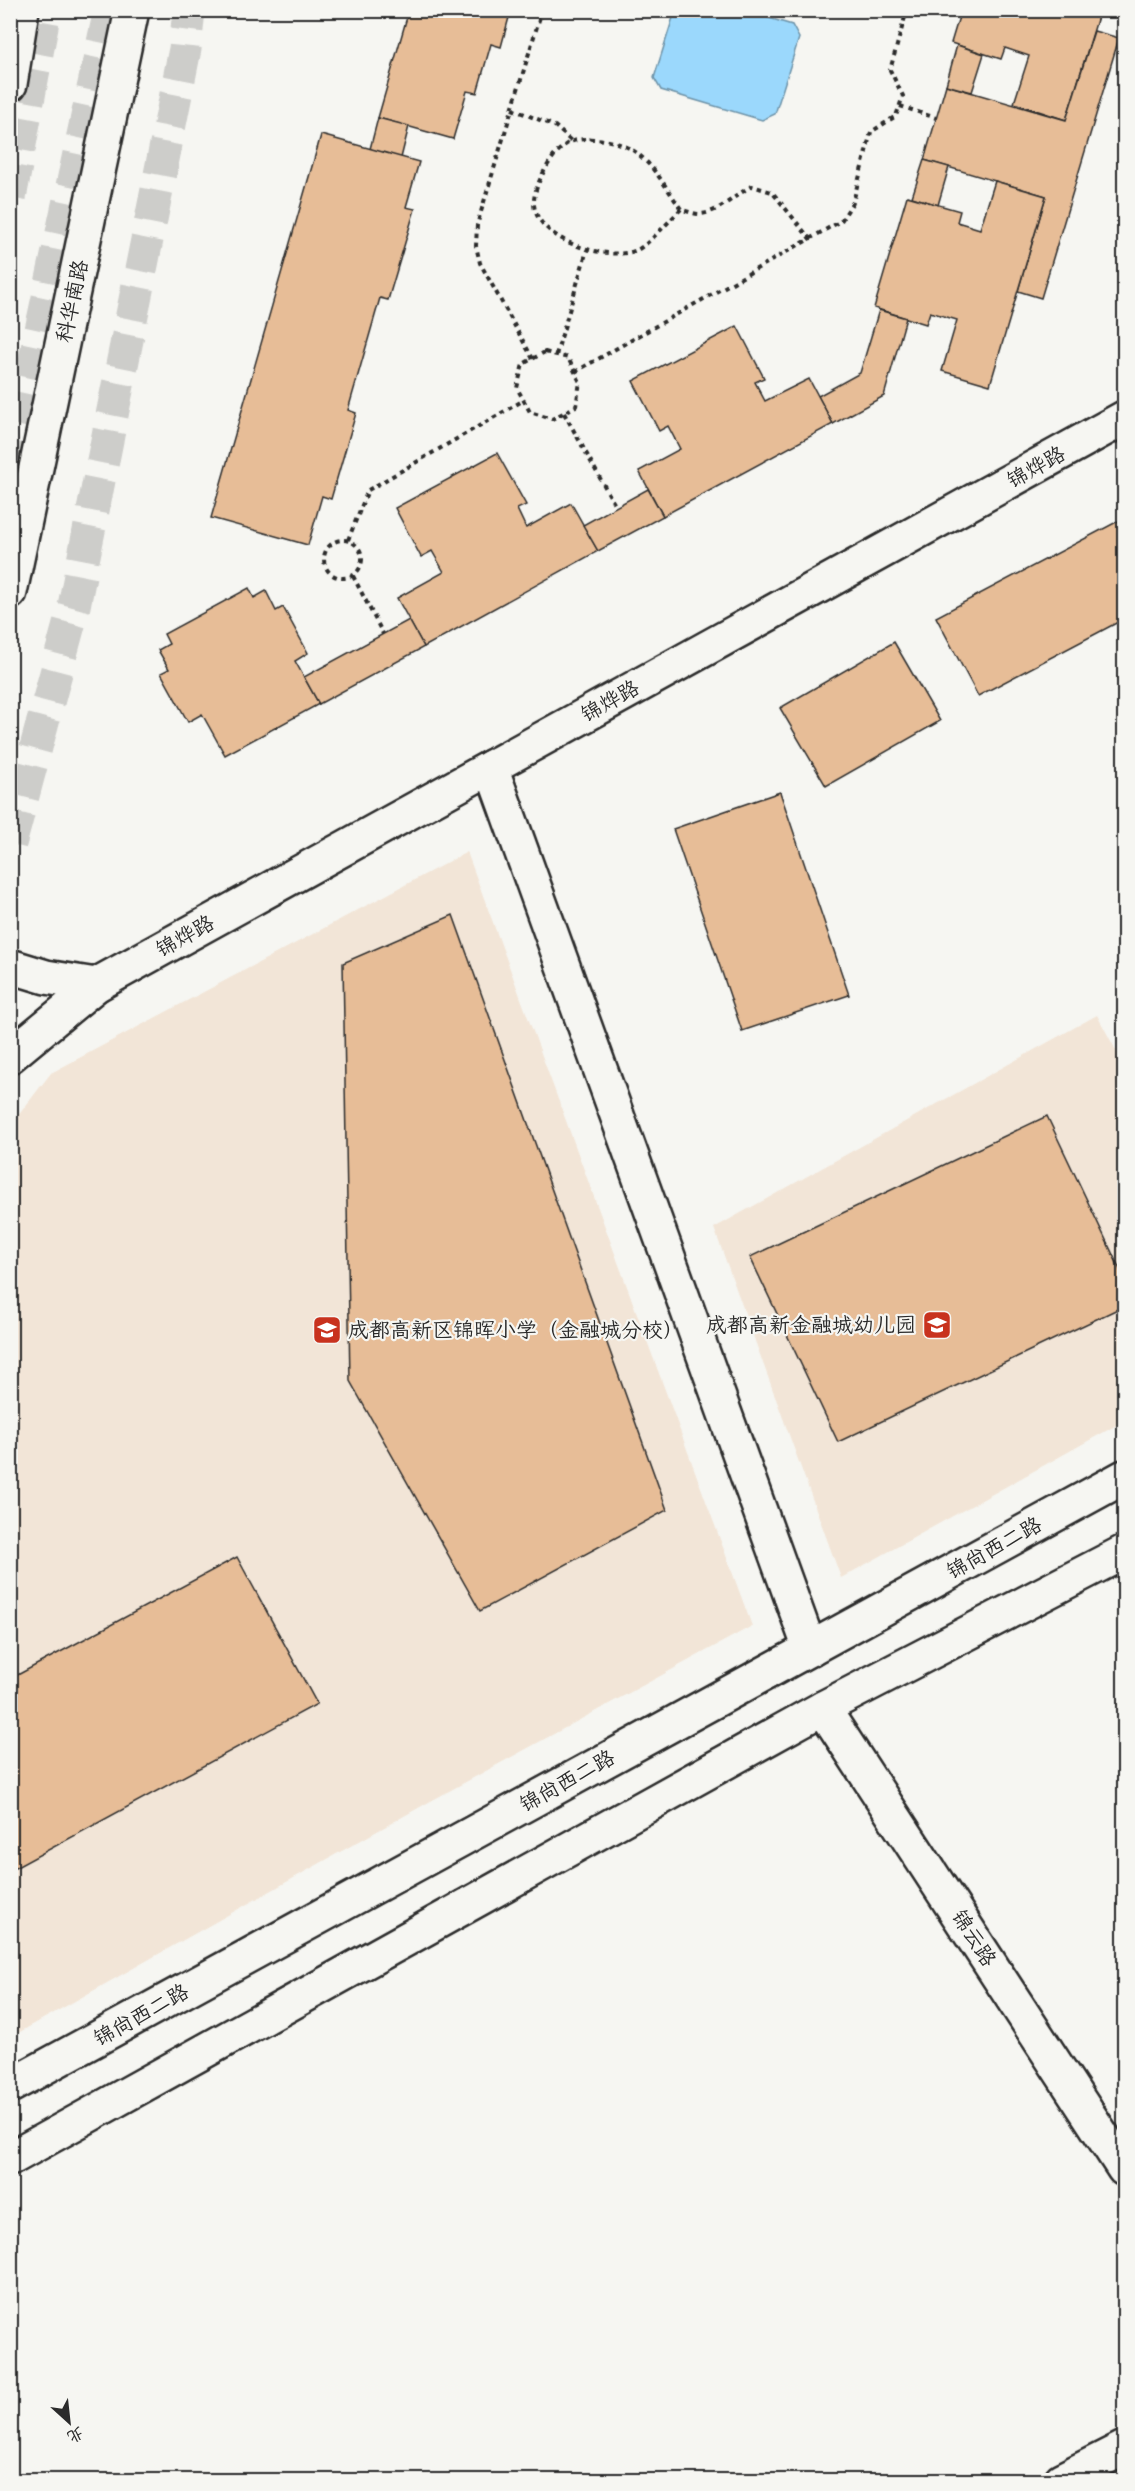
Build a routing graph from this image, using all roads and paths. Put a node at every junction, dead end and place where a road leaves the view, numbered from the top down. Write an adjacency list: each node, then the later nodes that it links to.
1 (22, 10): 6 (street)
2 (132, 10): 23 (street, 科华南路)
3 (542, 10): 8 (path)
4 (895, 10): 5 (path)
5 (907, 12): 7 (path)
6 (10, 84)
7 (900, 106): 9 (path); 12 (path)
8 (512, 109): 10 (path); 15 (path)
9 (936, 118)
10 (571, 141): 11 (path); 13 (path)
11 (681, 209): 12 (path); 13 (path)
12 (811, 240): 16 (path)
13 (587, 250): 14 (path)
14 (556, 355): 15 (path); 16 (path)
15 (533, 359): 17 (path)
16 (575, 372): 18 (path)
17 (524, 400): 18 (path); 21 (path)
18 (564, 413): 20 (path)
19 (1125, 418): 25 (street, 锦烨路)
20 (616, 507)
21 (348, 540): 22 (path); 22 (path)
22 (353, 576): 24 (path)
23 (10, 592)
24 (383, 634)
25 (491, 767): 27 (street, 锦烨路); 31 (street)
26 (10, 966): 27 (street)
27 (96, 985): 28 (street, 锦烨路)
28 (10, 1056)
29 (1125, 1477): 31 (street, 锦尚西二路)
30 (1125, 1552): 32 (street)
31 (810, 1648): 33 (street, 锦尚西二路)
32 (823, 1708): 34 (street); 35 (street, 锦云路)
33 (10, 2086)
34 (10, 2159)
35 (1125, 2169)
36 (1125, 2448): 37 (street)
37 (1061, 2481)

